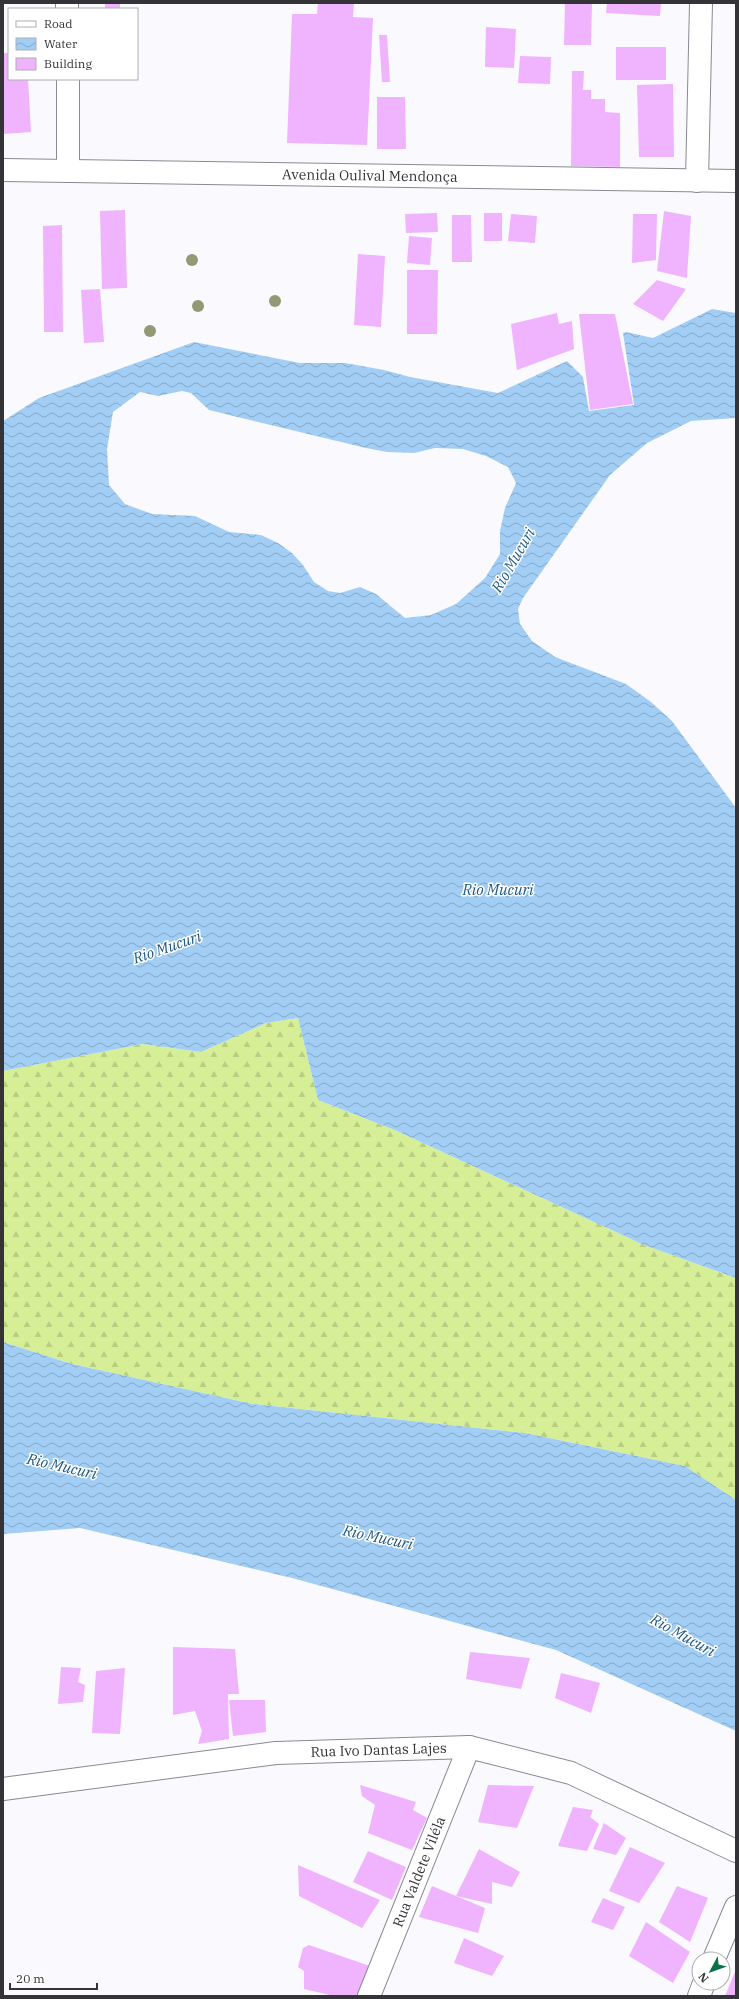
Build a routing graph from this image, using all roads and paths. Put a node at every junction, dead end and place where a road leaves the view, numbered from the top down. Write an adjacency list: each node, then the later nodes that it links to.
1 (701, 3): 5 (street)
2 (68, 80): 4 (street)
3 (3, 170): 4 (street, Avenida Oulival Mendonça)
4 (68, 171): 5 (street, Avenida Oulival Mendonça)
5 (697, 181): 6 (street, Avenida Oulival Mendonça)
6 (736, 181)
7 (469, 1747): 8 (street, Rua Ivo Dantas Lajes); 9 (street, Rua Ivo Dantas Lajes); 12 (street, Rua Valdete Viléla)
8 (3, 1789)
9 (736, 1851)
10 (736, 1907): 11 (street)
11 (717, 1951)
12 (369, 1996)

